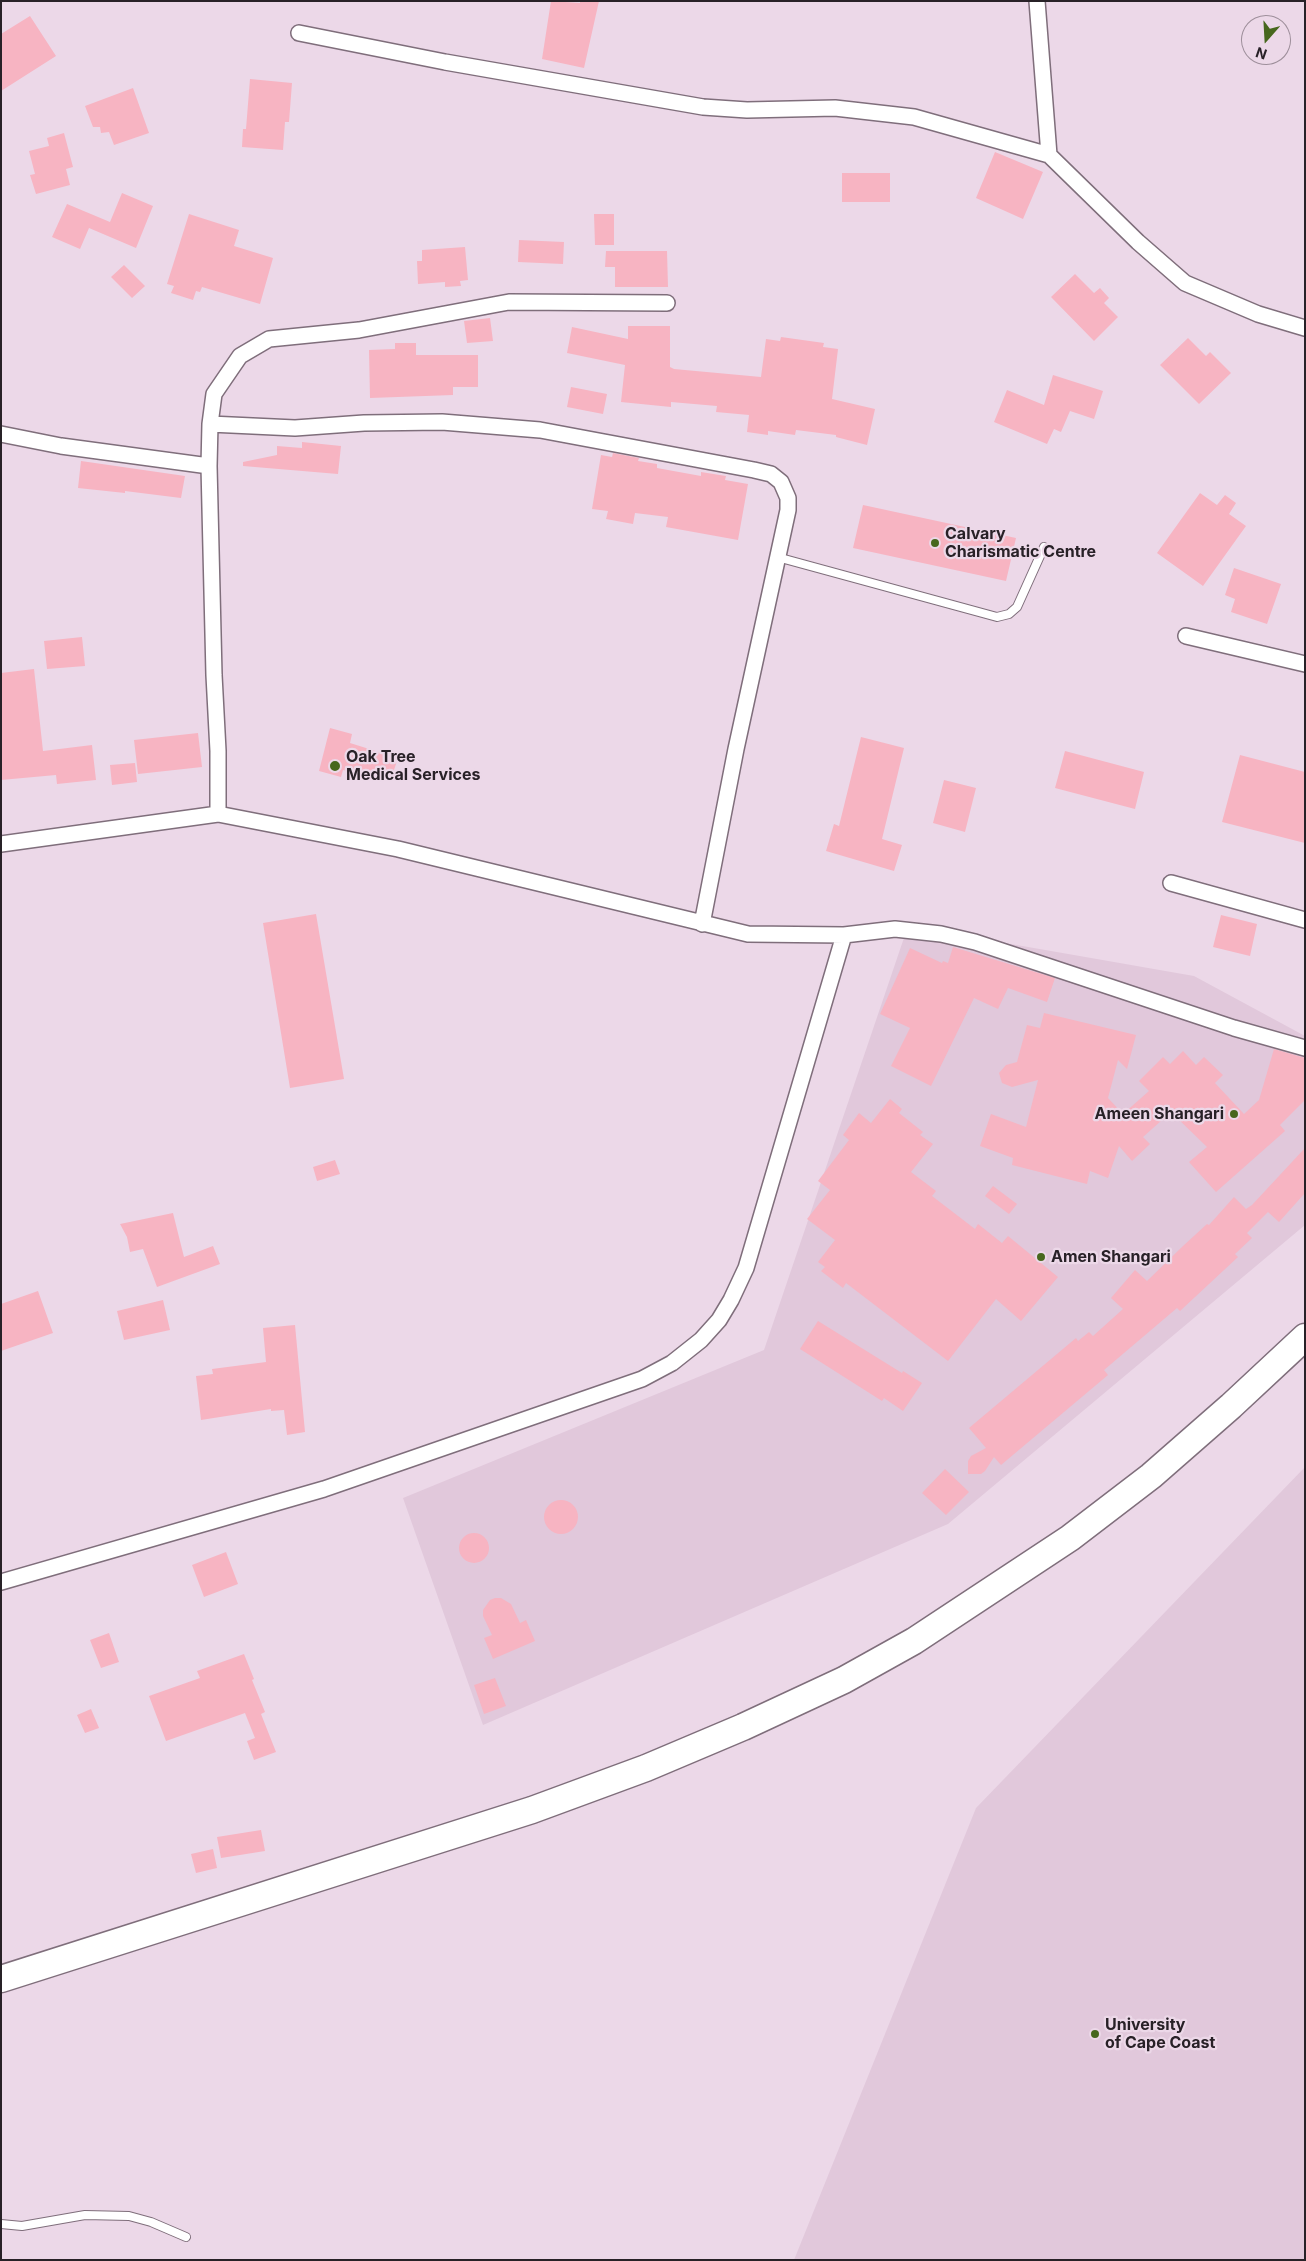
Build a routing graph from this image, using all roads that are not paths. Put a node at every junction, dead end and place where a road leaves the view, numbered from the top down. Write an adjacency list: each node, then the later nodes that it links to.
1 (1037, 1): 3 (street)
2 (299, 33): 3 (street)
3 (1049, 155): 5 (street)
4 (668, 304): 6 (street)
5 (1305, 328)
6 (210, 424): 8 (street); 10 (street)
7 (1, 434): 8 (street)
8 (208, 466): 13 (street)
9 (1044, 547): 10 (lane)
10 (777, 558): 17 (street)
11 (1186, 636): 12 (street)
12 (1305, 664)
13 (218, 814): 14 (street); 17 (street)
14 (1, 844)
15 (1171, 883): 16 (street)
16 (1305, 920)
17 (702, 924): 18 (street)
18 (844, 934): 19 (street); 21 (street)
19 (1305, 1048)
20 (1305, 1337): 22 (highway)
21 (1, 1582)
22 (1, 1979)
23 (1, 2224): 24 (lane)
24 (186, 2237)

